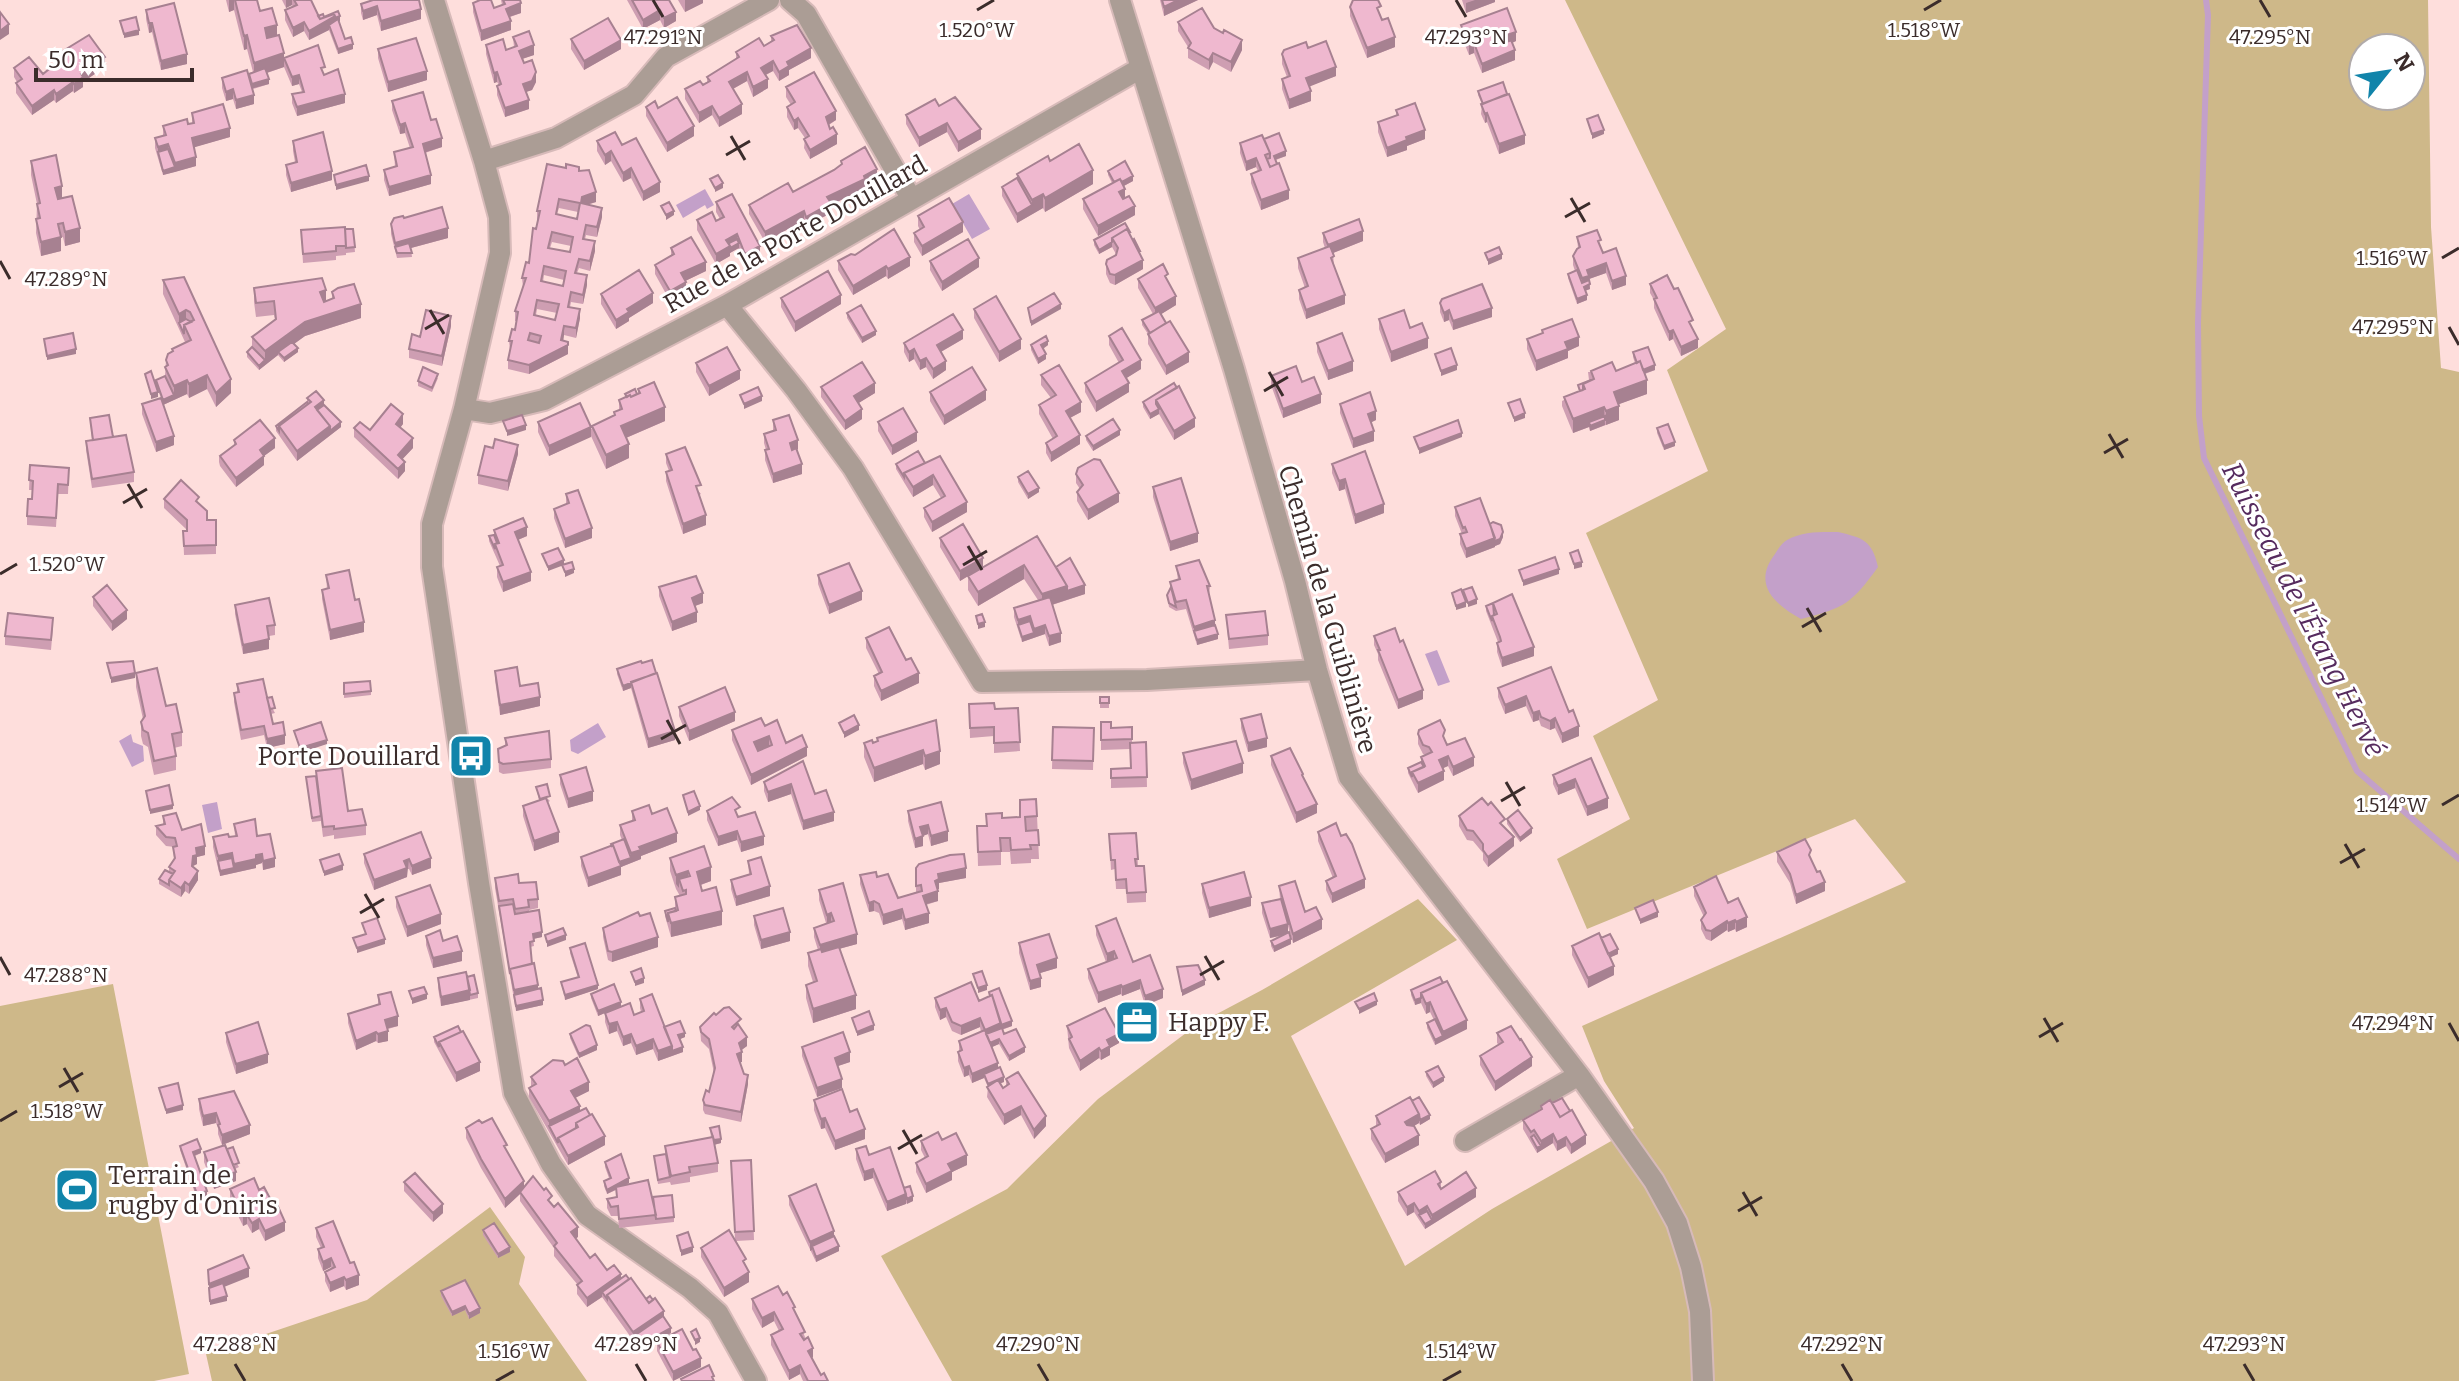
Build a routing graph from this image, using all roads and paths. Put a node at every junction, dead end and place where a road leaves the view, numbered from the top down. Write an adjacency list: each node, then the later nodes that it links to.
1 (434, 0): 6 (street)
2 (769, 0): 6 (street)
3 (790, 0): 7 (street)
4 (1120, 0): 5 (street, Chemin de la Guiblinière)
5 (1141, 68): 7 (street, Rue de la Porte Douillard); 10 (street, Chemin de la Guiblinière)
6 (484, 161): 9 (street)
7 (911, 198): 8 (street, Rue de la Porte Douillard)
8 (727, 305): 9 (street, Rue de la Porte Douillard); 10 (street)
9 (464, 409): 13 (street)
10 (1317, 670): 11 (street, Chemin de la Guiblinière)
11 (1579, 1075): 12 (street); 14 (street, Chemin de la Guiblinière)
12 (1465, 1141)
13 (756, 1381)
14 (1703, 1381)

